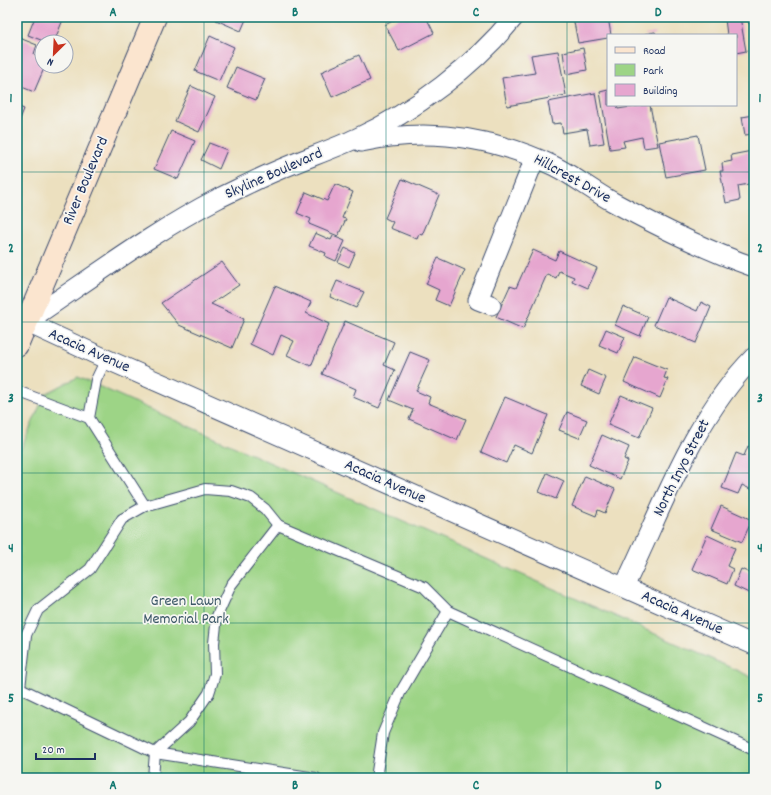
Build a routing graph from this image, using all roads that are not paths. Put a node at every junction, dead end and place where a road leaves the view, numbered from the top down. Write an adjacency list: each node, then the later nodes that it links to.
1 (155, 17): 7 (main road, River Boulevard)
2 (514, 17): 3 (street, Skyline Boulevard)
3 (333, 149): 4 (street, Hillcrest Drive); 7 (street, Skyline Boulevard)
4 (535, 158): 5 (street, Hillcrest Drive); 6 (street)
5 (754, 267)
6 (491, 305)
7 (21, 320): 8 (main road, River Boulevard); 10 (street, Acacia Avenue)
8 (17, 345)
9 (754, 358): 15 (street, North Inyo Street)
10 (106, 359): 12 (lane); 15 (street, Acacia Avenue)
11 (17, 391): 12 (lane)
12 (89, 418): 13 (lane)
13 (145, 506): 14 (lane); 18 (lane)
14 (278, 525): 16 (lane); 20 (lane)
15 (624, 587): 17 (street, Acacia Avenue)
16 (448, 612): 19 (lane); 23 (lane)
17 (754, 645)
18 (19, 690): 20 (lane)
19 (754, 750)
20 (154, 753): 21 (lane); 22 (lane)
21 (152, 778)
22 (316, 778)
23 (376, 778)

